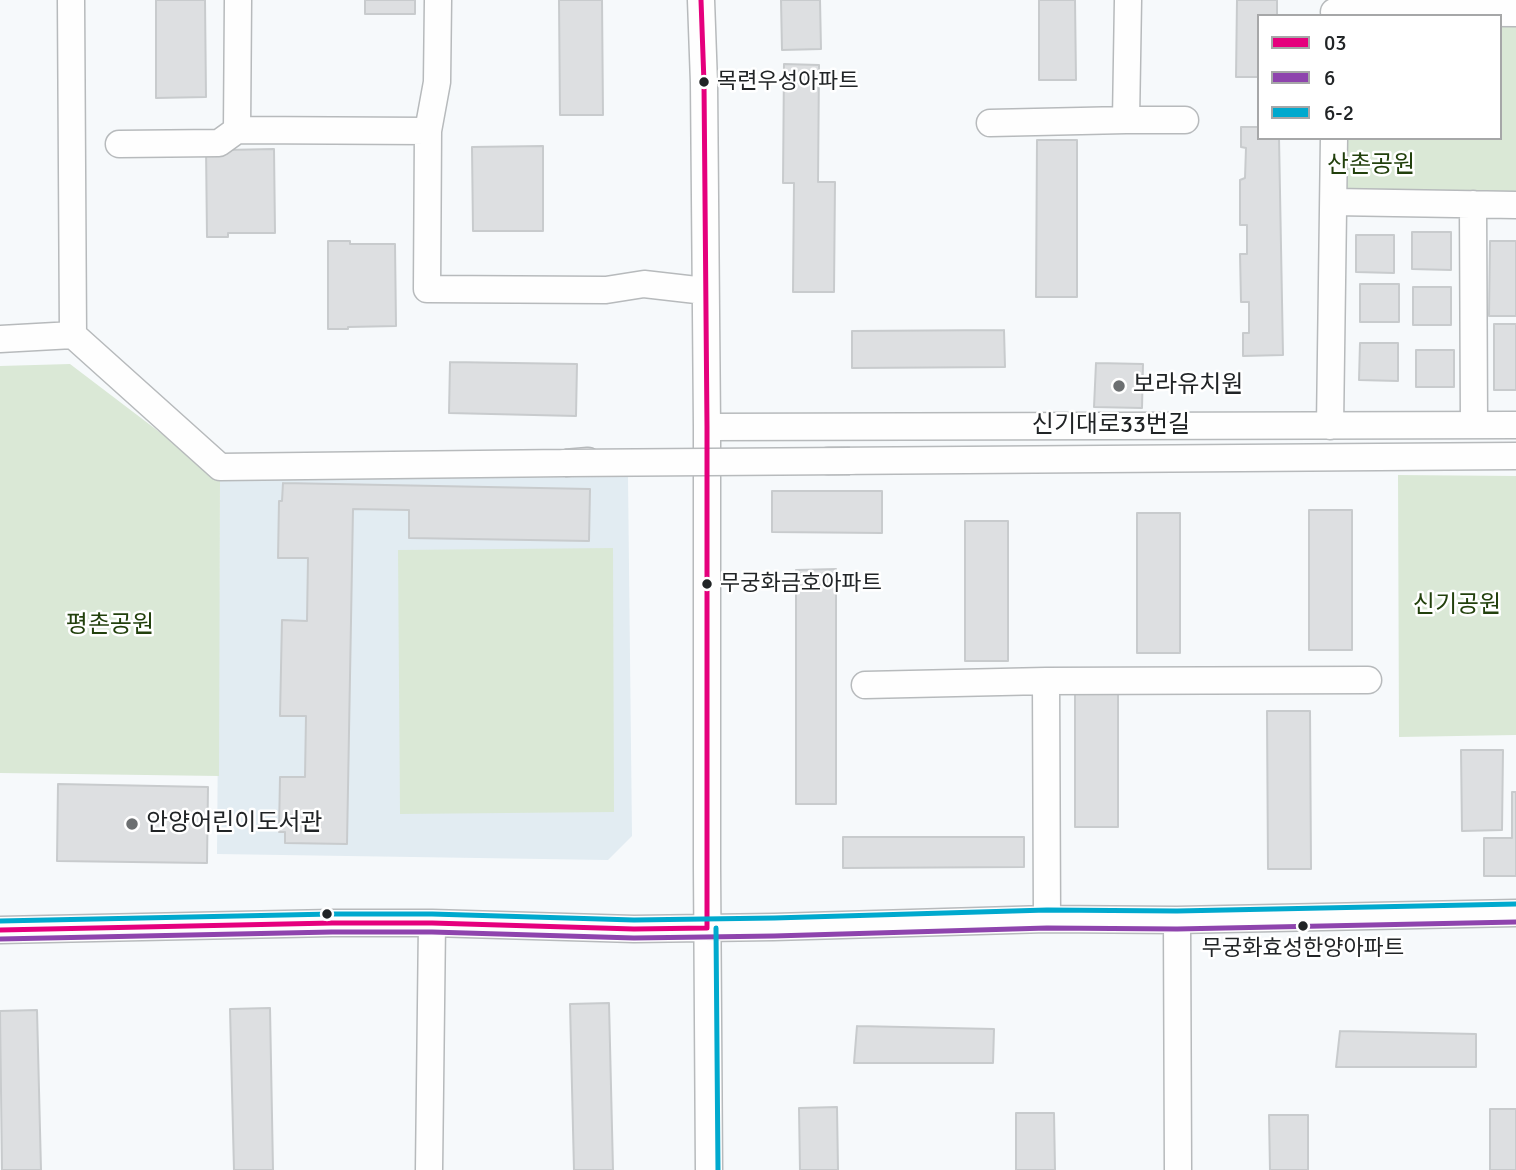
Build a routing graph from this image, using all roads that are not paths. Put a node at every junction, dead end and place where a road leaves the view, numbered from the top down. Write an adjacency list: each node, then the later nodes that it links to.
1 (71, 0): 19 (street)
2 (238, 0): 11 (street)
3 (438, 0): 12 (street)
4 (701, 0): 18 (street)
5 (1128, 0): 8 (street)
6 (1335, 9): 7 (street)
7 (1516, 13)
8 (1126, 120): 9 (street); 10 (street)
9 (1185, 120)
10 (990, 123)
11 (237, 130): 12 (street); 14 (street)
12 (428, 131): 18 (street)
13 (1334, 140): 15 (street)
14 (119, 144)
15 (1334, 202): 16 (street); 23 (street)
16 (1473, 204): 17 (street); 21 (street)
17 (1516, 205)
18 (705, 291): 24 (street)
19 (73, 335): 20 (street); 29 (street)
20 (0, 339)
21 (1474, 425): 22 (street, 신기대로33번길); 23 (street, 신기대로33번길)
22 (1516, 425)
23 (1330, 426): 24 (street, 신기대로33번길)
24 (707, 427): 37 (street)
25 (645, 456): 29 (street)
26 (1516, 456): 28 (street)
27 (757, 461): 28 (street)
28 (850, 461): 29 (street, bridge)
29 (565, 463)
30 (1368, 680): 31 (street)
31 (1046, 681): 32 (street); 34 (street)
32 (865, 685)
33 (1516, 913): 35 (street)
34 (1047, 919): 35 (street); 37 (street)
35 (1177, 920): 41 (street)
36 (432, 923): 37 (street); 38 (street); 39 (street)
37 (707, 928): 40 (street)
38 (0, 930)
39 (429, 1170)
40 (709, 1170)
41 (1178, 1170)

